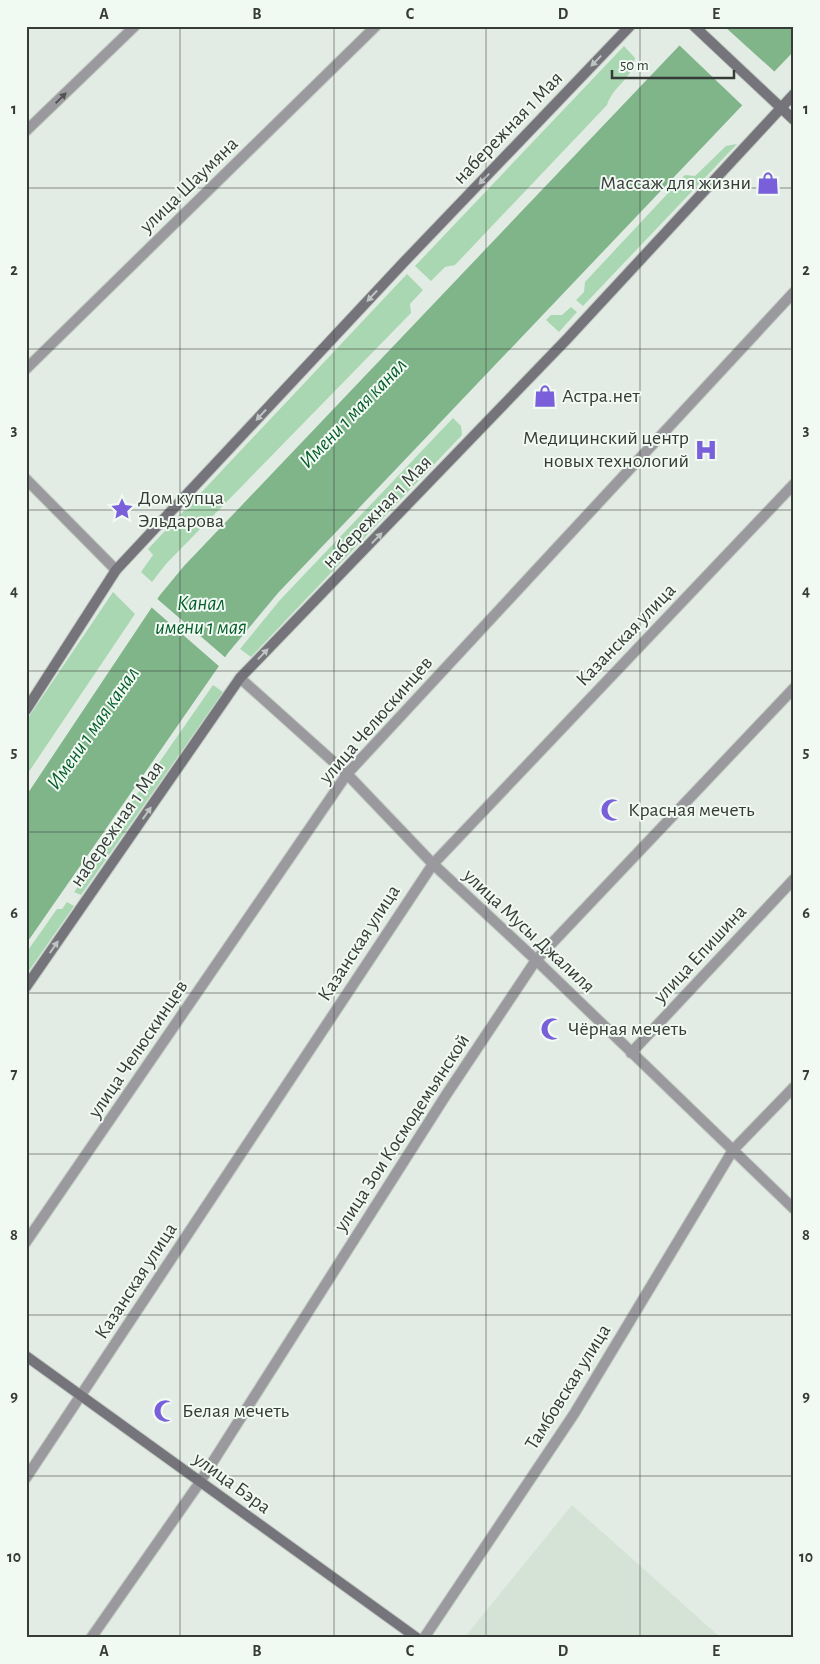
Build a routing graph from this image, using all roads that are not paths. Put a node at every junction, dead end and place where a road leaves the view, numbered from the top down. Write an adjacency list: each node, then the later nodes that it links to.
1 (135, 26): 8 (street, one-way to 1)
2 (376, 26): 10 (street, улица Шаумяна)
3 (630, 26): 13 (main road, набережная 1 Мая, one-way to 13)
4 (694, 26): 6 (main road)
5 (794, 94): 6 (main road, набережная 1 Мая)
6 (781, 107): 7 (main road); 14 (main road, набережная 1 Мая, one-way to 6)
7 (794, 120)
8 (26, 132)
9 (794, 292): 17 (street, улица Челюскинцев)
10 (26, 369)
11 (26, 479): 13 (street)
12 (794, 484): 18 (street, Казанская улица)
13 (116, 570): 16 (main road, набережная 1 Мая)
14 (240, 678): 17 (street, улица Мусы Джалиля); 21 (main road, набережная 1 Мая, one-way to 14)
15 (794, 688): 20 (street, улица Зои Космодемьянской)
16 (26, 710)
17 (347, 774): 18 (street, улица Мусы Джалиля); 26 (street, улица Челюскинцев)
18 (433, 864): 20 (street, улица Мусы Джалиля); 28 (street, Казанская улица)
19 (794, 879): 22 (street, улица Епишина)
20 (536, 960): 22 (street, улица Мусы Джалиля); 30 (street, улица Зои Космодемьянской)
21 (26, 987)
22 (631, 1052): 24 (street, улица Мусы Джалиля)
23 (794, 1086): 24 (street, Тамбовская улица)
24 (733, 1150): 25 (street, улица Мусы Джалиля); 33 (street, Тамбовская улица)
25 (794, 1209)
26 (26, 1242)
27 (26, 1356): 28 (main road, улица Бэра)
28 (82, 1395): 29 (street, Казанская улица); 30 (main road, улица Бэра)
29 (26, 1478)
30 (200, 1482): 31 (street, улица Зои Космодемьянской); 32 (main road, улица Бэра)
31 (91, 1638)
32 (417, 1638)
33 (424, 1638)

